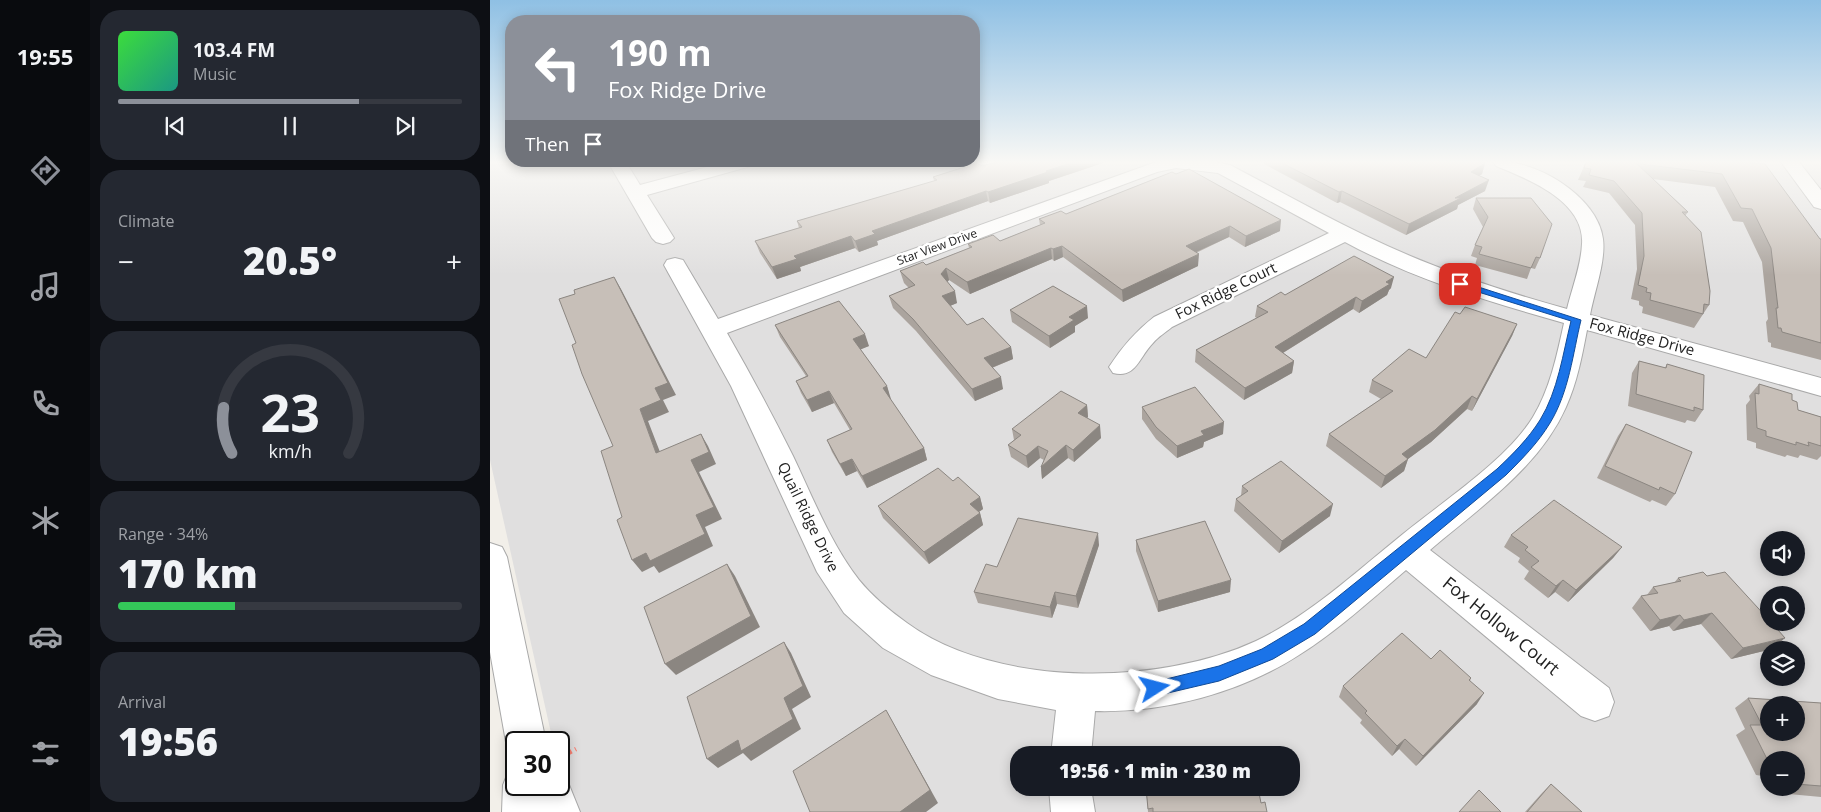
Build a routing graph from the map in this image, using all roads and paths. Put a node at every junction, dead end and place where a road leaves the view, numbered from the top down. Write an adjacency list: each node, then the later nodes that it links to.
1 (640, 200): 7 (street, Quail Ridge Drive)
2 (1065, 200): 7 (street, Star View Drive)
3 (1281, 200): 5 (street, Fox Ridge Drive)
4 (1568, 200): 6 (street, Quail Ridge Drive)
5 (1345, 234): 6 (street, Fox Ridge Drive); 8 (street, Fox Ridge Court)
6 (1576, 320): 9 (street, Fox Ridge Drive); 10 (street, Quail Ridge Drive)
7 (713, 329): 12 (street, Quail Ridge Drive)
8 (1122, 367)
9 (1821, 387)
10 (1406, 550): 12 (street, Quail Ridge Drive); 13 (street, Fox Hollow Court)
11 (490, 557): 14 (street)
12 (1077, 693): 15 (street)
13 (1595, 702)
14 (524, 731)
15 (1072, 746)
16 (576, 749): 17 (path)
17 (570, 752)
18 (524, 796): 21 (street)
19 (552, 796): 22 (street)
20 (1071, 796): 23 (street)
21 (524, 812)
22 (558, 812)
23 (1073, 812)

